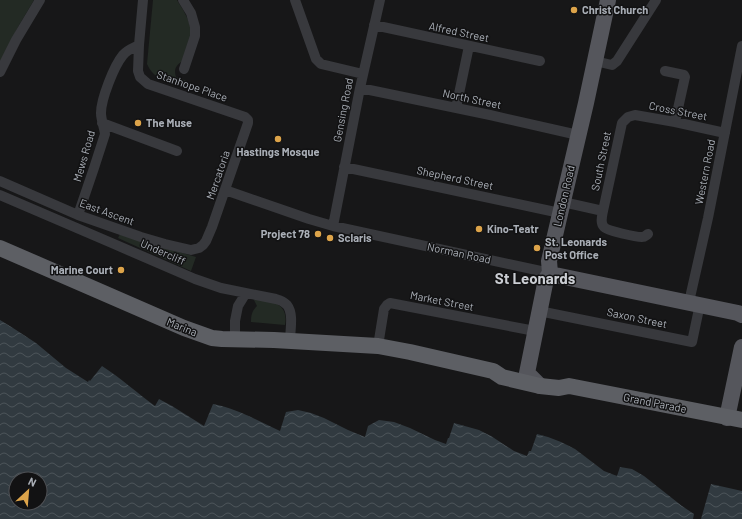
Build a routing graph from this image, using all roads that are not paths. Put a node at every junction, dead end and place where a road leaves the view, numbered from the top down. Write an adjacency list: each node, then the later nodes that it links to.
1 (40, 0): 16 (street)
2 (143, 0): 9 (street, Stanhope Place)
3 (183, 0): 14 (street)
4 (295, 0): 17 (street)
5 (380, 0): 8 (street, Gensing Road)
6 (608, 0): 13 (main road, London Road)
7 (656, 0): 13 (street)
8 (374, 25): 10 (street, Alfred Street); 17 (street, Gensing Road)
9 (138, 45): 20 (street, Stanhope Place); 23 (street, Mews Road)
10 (469, 46): 12 (street, Alfred Street); 19 (street)
11 (742, 46): 24 (street, Western Road)
12 (540, 61)
13 (595, 61): 25 (main road, London Road)
14 (184, 69)
15 (665, 71): 22 (street)
16 (0, 72)
17 (363, 74): 18 (street, Gensing Road)
18 (360, 88): 19 (street, North Street); 27 (street, Gensing Road)
19 (456, 108): 25 (street, North Street)
20 (245, 117): 29 (street, Mercatoria)
21 (628, 117): 22 (street, Cross Street); 32 (street, South Street)
22 (675, 122): 24 (street, Cross Street)
23 (102, 123): 26 (street); 33 (street, Mews Road)
24 (725, 133): 40 (street, Western Road)
25 (578, 135): 31 (main road, London Road)
26 (177, 151)
27 (344, 167): 31 (street, Shepherd Street); 34 (street, Gensing Road)
28 (0, 181): 33 (street, East Ascent)
29 (225, 190): 34 (street, Norman Road); 36 (street, Mercatoria)
30 (0, 195): 39 (street, Undercliff)
31 (562, 208): 32 (street); 38 (main road, London Road)
32 (603, 211): 35 (street, South Street)
33 (78, 215): 36 (street, East Ascent)
34 (333, 226): 38 (street, Norman Road)
35 (648, 234)
36 (206, 241)
37 (0, 248): 44 (highway, Marina)
38 (550, 272): 40 (main road, Norman Road); 41 (main road, London Road)
39 (246, 293): 44 (street); 45 (street, Undercliff)
40 (695, 303): 41 (street, Saxon Street); 42 (main road, Norman Road)
41 (539, 311): 43 (main road, London Road)
42 (742, 315)
43 (535, 331): 46 (street, Market Street); 49 (main road, London Road)
44 (234, 339): 45 (highway, Marina)
45 (290, 341): 46 (highway, Marina)
46 (378, 346): 48 (highway, Grand Parade)
47 (742, 347): 52 (main road)
48 (493, 371): 49 (highway, Grand Parade); 50 (highway, Grand Parade)
49 (527, 372): 50 (main road); 51 (highway, Grand Parade)
50 (540, 386): 51 (highway, Grand Parade)
51 (569, 386): 52 (highway, Grand Parade)
52 (735, 419)

